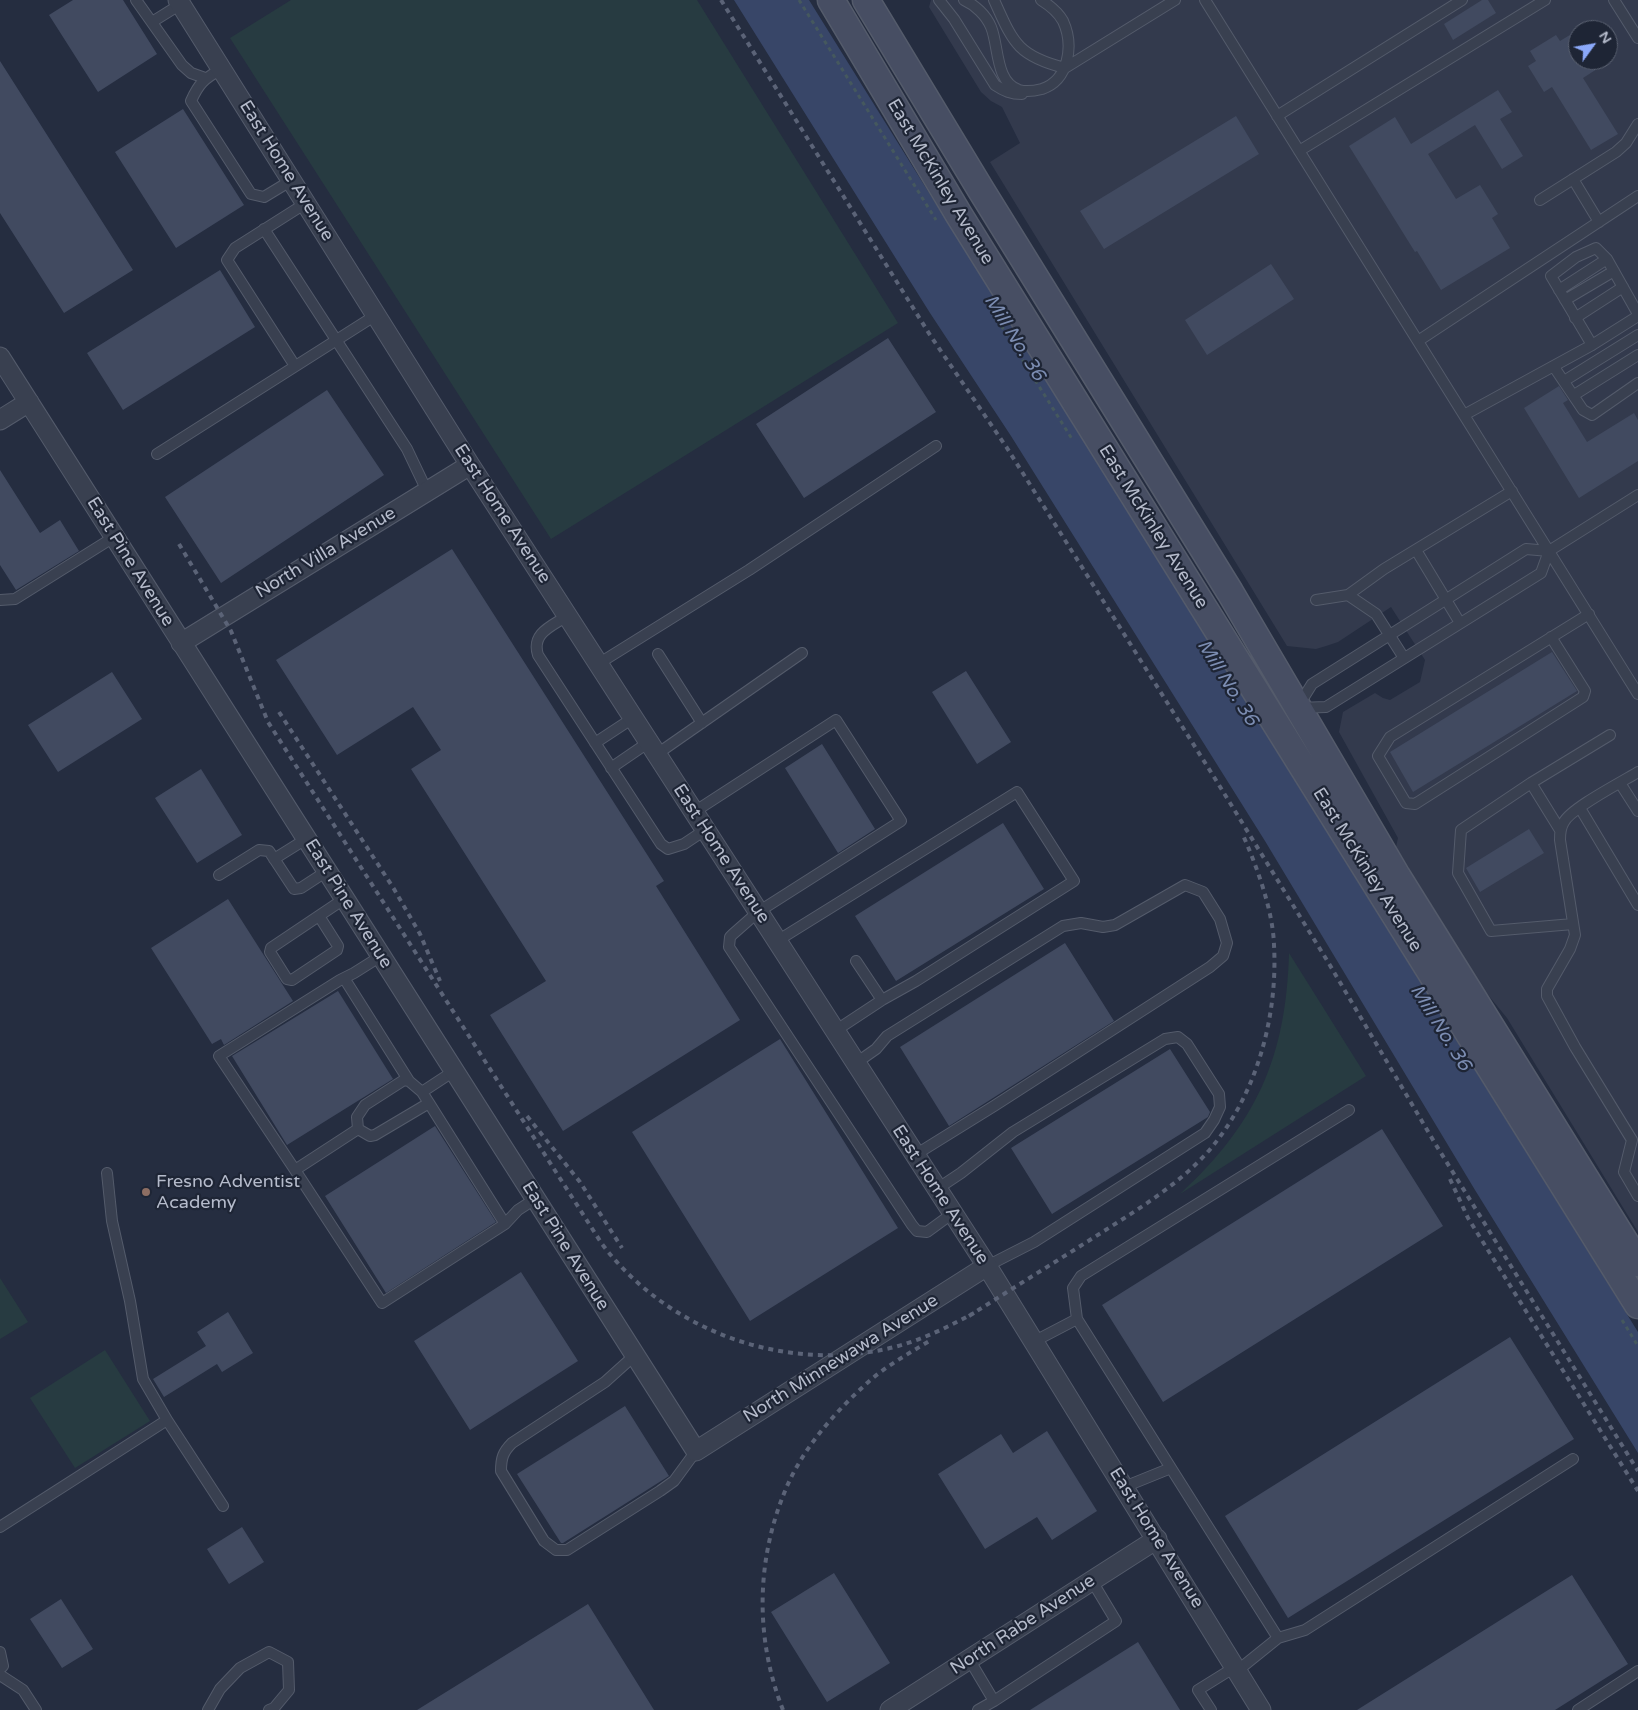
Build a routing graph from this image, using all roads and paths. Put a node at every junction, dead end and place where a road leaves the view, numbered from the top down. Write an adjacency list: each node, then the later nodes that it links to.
1 (136, 0): 14 (lane)
2 (831, 0): 13 (main road, East McKinley Avenue)
3 (939, 0): 19 (lane)
4 (964, 0): 19 (lane)
5 (994, 0): 16 (lane)
6 (1041, 0): 16 (lane)
7 (1175, 0): 16 (lane)
8 (1205, 0): 20 (lane)
9 (1462, 0): 20 (lane)
10 (1545, 0): 22 (lane)
11 (1614, 0): 15 (lane)
12 (179, 2): 14 (lane); 17 (street, East Home Avenue)
13 (863, 9): 28 (main road, East McKinley Avenue); 45 (main road, East McKinley Avenue)
14 (152, 22): 18 (lane)
15 (1638, 38)
16 (1065, 68): 19 (lane)
17 (222, 69): 18 (lane); 24 (street, East Home Avenue)
18 (205, 78): 24 (lane)
19 (1036, 90)
20 (1277, 116): 22 (lane)
21 (1638, 124): 23 (lane)
22 (1299, 151): 41 (lane)
23 (1574, 178): 26 (lane); 29 (lane)
24 (292, 180): 27 (street, East Home Avenue)
25 (1638, 196): 29 (lane)
26 (1540, 200)
27 (306, 203): 30 (lane); 36 (street, East Home Avenue)
28 (959, 215): 45 (main road); 52 (main road, East McKinley Avenue)
29 (1599, 222): 41 (lane)
30 (264, 230): 40 (lane); 46 (lane)
31 (1607, 259): 32 (lane); 34 (lane); 34 (lane)
32 (1614, 271): 33 (lane); 35 (lane)
33 (1623, 287): 37 (lane); 38 (lane)
34 (1559, 290): 35 (lane)
35 (1565, 300): 38 (lane)
36 (376, 315): 40 (lane); 57 (street, East Home Avenue)
37 (1638, 315): 42 (lane)
38 (1576, 318): 42 (lane)
39 (1638, 335): 48 (lane)
40 (336, 340): 46 (lane); 58 (lane)
41 (1418, 341): 53 (lane)
42 (1592, 345): 47 (lane)
43 (1638, 356): 50 (lane)
44 (0, 357): 51 (street, East Pine Avenue)
45 (1090, 365): 64 (main road, East McKinley Avenue)
46 (295, 366): 56 (lane)
47 (1554, 367): 48 (lane); 53 (lane)
48 (1564, 381): 50 (lane)
49 (1638, 383): 50 (lane)
50 (1574, 395)
51 (29, 402): 54 (street); 61 (street, East Pine Avenue)
52 (1076, 404): 64 (main road); 82 (main road, East McKinley Avenue)
53 (1464, 416): 59 (lane)
54 (0, 420)
55 (936, 446): 78 (lane)
56 (158, 454)
57 (470, 465): 58 (street, North Villa Avenue); 70 (street, East Home Avenue)
58 (427, 491): 74 (street, North Villa Avenue)
59 (1512, 491): 62 (lane); 63 (lane)
60 (1638, 496): 63 (lane)
61 (114, 537): 67 (lane); 74 (street, East Pine Avenue)
62 (1416, 550): 65 (lane); 66 (lane)
63 (1549, 551): 66 (lane); 69 (lane); 71 (lane)
64 (1230, 592): 80 (main road, East McKinley Avenue)
65 (1348, 595): 68 (lane); 72 (lane)
66 (1446, 599): 71 (lane); 72 (lane)
67 (0, 600)
68 (1316, 600)
69 (1589, 614): 73 (lane); 79 (lane)
70 (567, 616): 78 (street, East Home Avenue); 85 (lane)
71 (1460, 623): 77 (lane)
72 (1389, 635): 77 (lane); 80 (lane)
73 (1551, 638): 73 (lane)
74 (181, 643): 96 (street, East Pine Avenue)
75 (802, 653): 83 (lane)
76 (658, 654): 83 (lane)
77 (1404, 658): 80 (lane)
78 (598, 664): 81 (street, East Home Avenue)
79 (1638, 694)
80 (1297, 708): 82 (main road); 126 (main road, East McKinley Avenue)
81 (633, 718): 85 (lane); 86 (street, East Home Avenue)
82 (1274, 722): 128 (main road, East McKinley Avenue)
83 (702, 723): 86 (lane)
84 (1610, 736): 89 (lane)
85 (595, 743): 87 (lane)
86 (653, 748): 87 (lane); 92 (street, East Home Avenue)
87 (611, 768): 94 (lane)
88 (1638, 772): 90 (lane)
89 (1531, 783): 95 (lane); 104 (lane)
90 (1620, 783): 91 (lane); 93 (lane)
91 (1580, 808): 95 (lane); 101 (lane)
92 (694, 812): 94 (street, East Home Avenue); 102 (lane)
93 (1638, 812)
94 (705, 830): 102 (street, East Home Avenue)
95 (1560, 830): 104 (lane)
96 (306, 839): 97 (lane); 98 (street, East Pine Avenue)
97 (274, 859): 98 (lane); 99 (lane)
98 (327, 871): 100 (street, East Pine Avenue)
99 (219, 875)
100 (344, 899): 103 (lane); 106 (street, East Pine Avenue)
101 (1638, 905)
102 (758, 912): 105 (street, East Home Avenue); 124 (lane)
103 (318, 916): 103 (lane)
104 (1574, 924): 122 (lane)
105 (777, 940): 109 (lane); 110 (street, East Home Avenue)
106 (381, 956): 108 (lane); 112 (street, East Pine Avenue)
107 (856, 961): 109 (lane)
108 (344, 978): 113 (lane); 119 (lane)
109 (882, 1000): 110 (lane)
110 (835, 1031): 111 (street, East Home Avenue)
111 (856, 1064): 118 (street, East Home Avenue); 118 (lane)
112 (454, 1071): 114 (lane); 123 (street, East Pine Avenue)
113 (409, 1081): 114 (lane); 117 (lane)
114 (422, 1092): 115 (lane)
115 (428, 1103): 117 (lane); 125 (lane)
116 (1349, 1110): 129 (lane)
117 (358, 1129): 119 (lane)
118 (915, 1155): 121 (street, East Home Avenue)
119 (295, 1170): 125 (lane)
120 (107, 1173): 132 (lane)
121 (937, 1189): 124 (street, East Home Avenue); 127 (lane)
122 (1638, 1196)
123 (536, 1199): 125 (lane); 131 (street, East Pine Avenue)
124 (953, 1213): 127 (street, East Home Avenue)
125 (505, 1224)
126 (1638, 1264)
127 (987, 1266): 130 (street, East Home Avenue); 133 (street, North Minnewawa Avenue)
128 (1638, 1305)
129 (1077, 1319): 130 (lane); 135 (lane)
130 (1033, 1342): 136 (street, East Home Avenue)
131 (635, 1355): 133 (street, East Pine Avenue); 133 (lane)
132 (167, 1420): 137 (lane); 138 (lane)
133 (696, 1451)
134 (1573, 1459): 141 (lane)
135 (1171, 1468): 136 (lane); 141 (lane)
136 (1124, 1487): 139 (street, East Home Avenue)
137 (223, 1506)
138 (0, 1527)
139 (1157, 1539): 140 (street, North Rabe Avenue); 145 (street, East Home Avenue)
140 (1092, 1581): 143 (street, North Rabe Avenue); 148 (lane)
141 (1278, 1638): 145 (lane)
142 (0, 1652): 144 (lane)
143 (969, 1659): 148 (lane); 152 (street, North Rabe Avenue)
144 (0, 1669)
145 (1236, 1669): 154 (lane); 155 (street, East Home Avenue)
146 (1638, 1671): 156 (lane)
147 (0, 1675): 149 (lane)
148 (994, 1701): 153 (lane)
149 (36, 1710)
150 (208, 1710): 151 (lane)
151 (269, 1710)
152 (890, 1710)
153 (978, 1710)
154 (1210, 1710)
155 (1261, 1710)
156 (1578, 1710)

